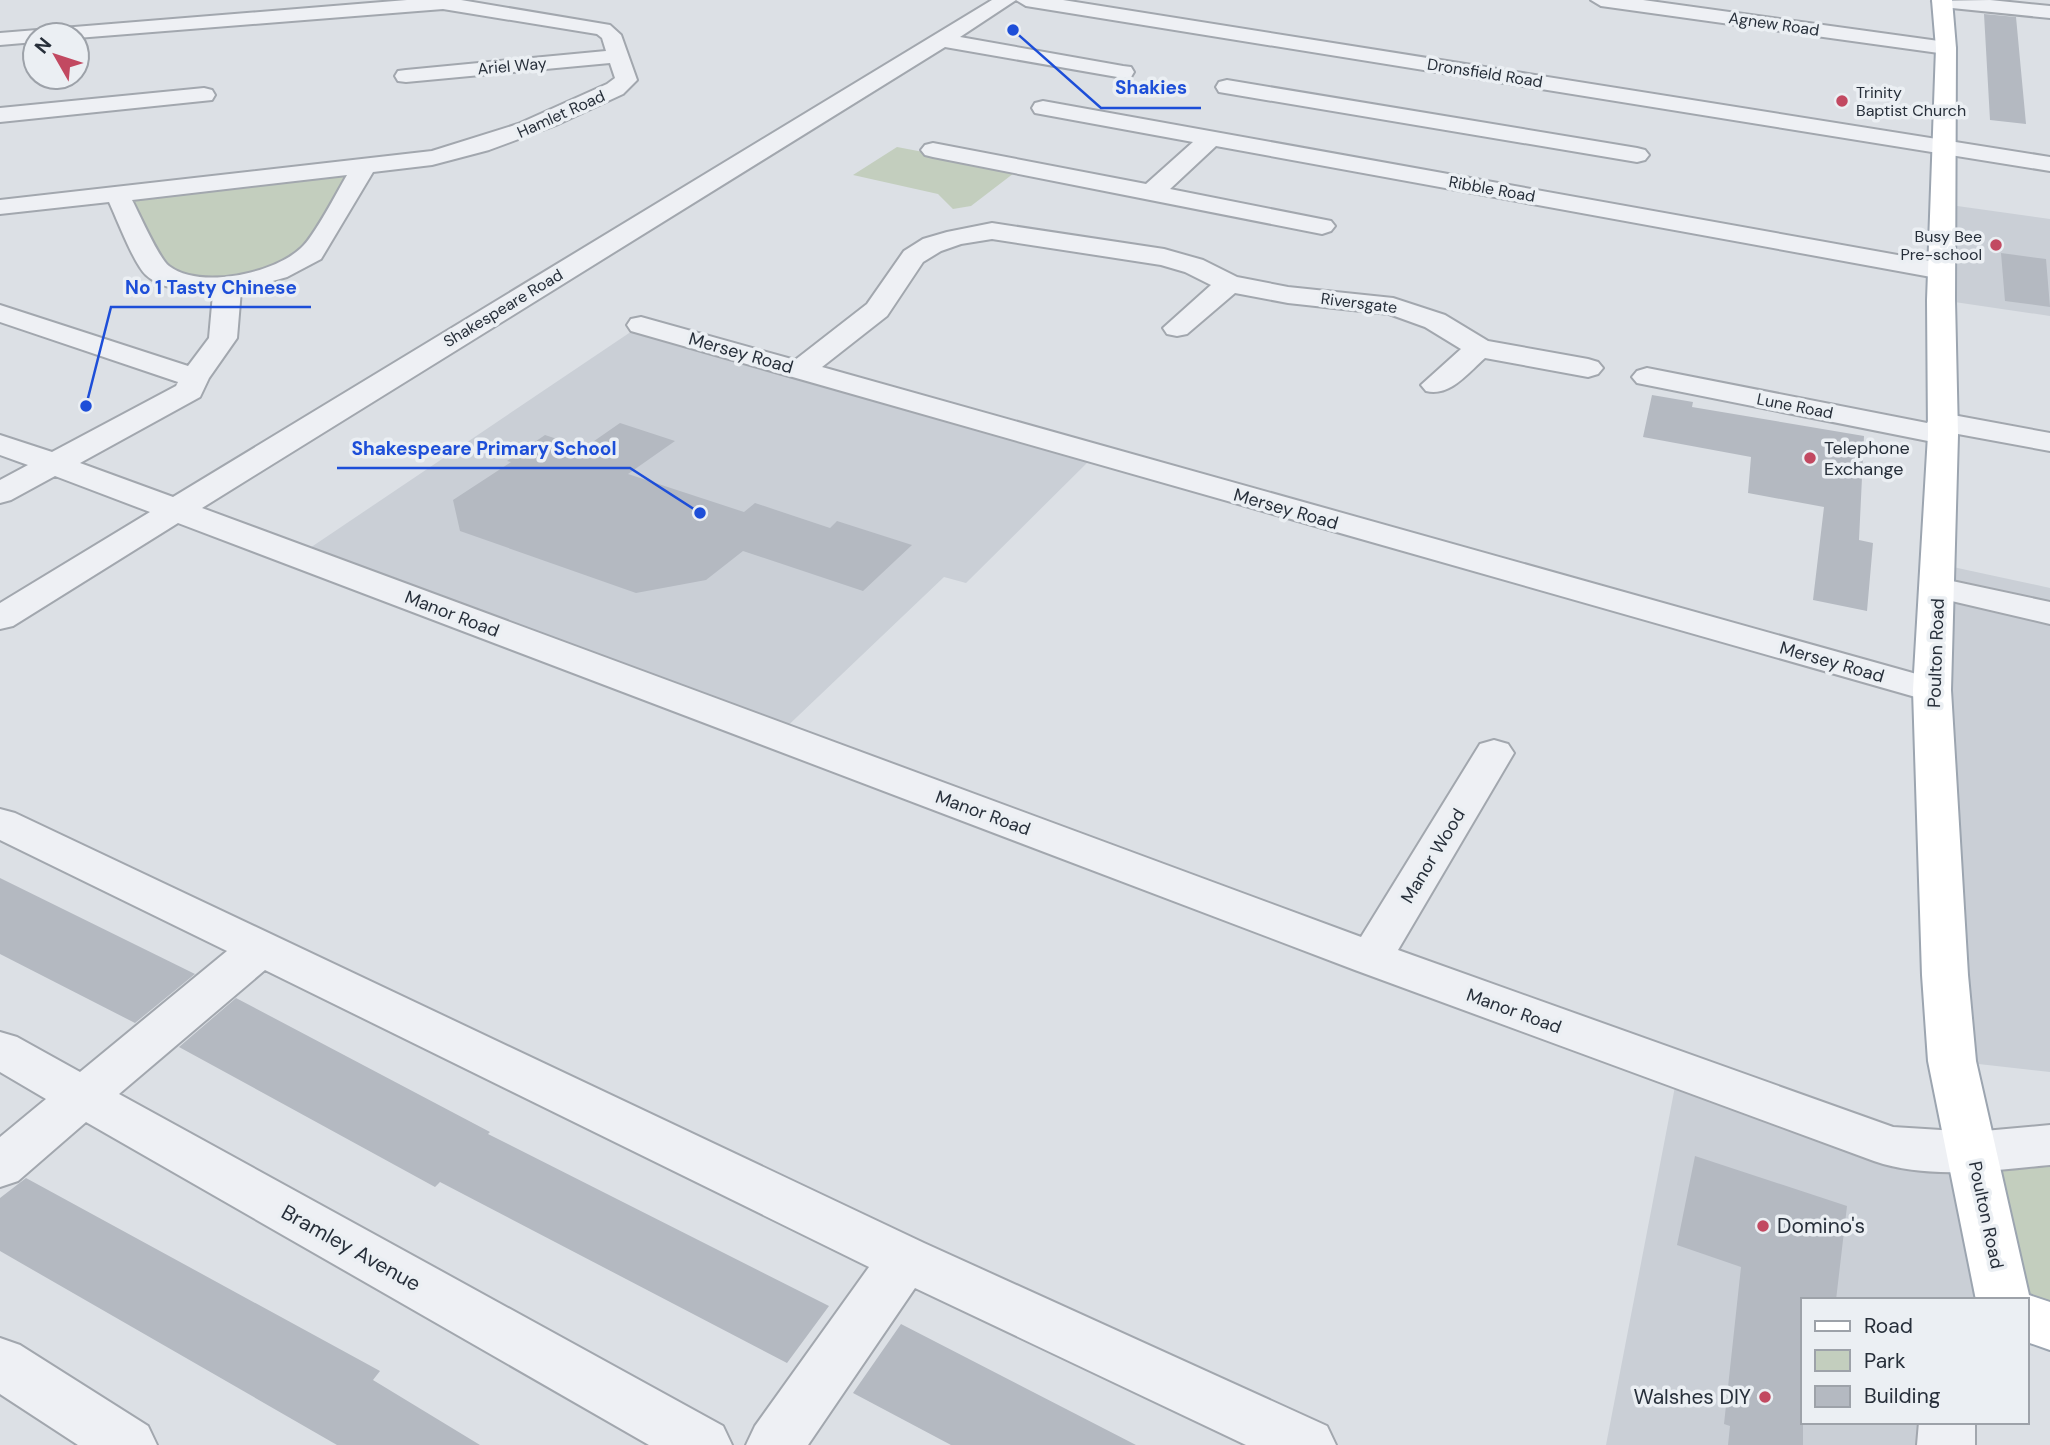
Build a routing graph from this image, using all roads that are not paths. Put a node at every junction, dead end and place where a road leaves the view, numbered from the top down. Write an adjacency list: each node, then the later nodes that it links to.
1 (1006, 0): 10 (street, Shakespeare Road)
2 (1026, 0): 21 (street, Dronsfield Road)
3 (1601, 0): 11 (street, Agnew Road)
4 (1942, 0): 6 (street); 11 (main road, Poulton Road)
5 (339, 5): 7 (street); 12 (street)
6 (2050, 12)
7 (91, 30)
8 (21, 37): 9 (street)
9 (0, 38)
10 (942, 40): 17 (street); 50 (street, Shakespeare Road)
11 (1946, 48): 21 (main road, Poulton Road)
12 (619, 57): 13 (street, Ariel Way); 25 (street, Hamlet Road)
13 (406, 76)
14 (1227, 87): 19 (street)
15 (204, 95): 18 (street)
16 (1043, 108): 17 (street, Ribble Road)
17 (1070, 113): 20 (street, Ribble Road)
18 (0, 115)
19 (1463, 127): 23 (street); 26 (street)
20 (1210, 139): 26 (street, Ribble Road); 27 (street)
21 (1944, 147): 24 (street, Dronsfield Road); 31 (main road, Poulton Road)
22 (933, 150): 27 (street)
23 (1637, 155)
24 (2050, 164)
25 (360, 168): 28 (street, Hamlet Road); 32 (street)
26 (1422, 176): 31 (street, Ribble Road)
27 (1152, 192): 30 (street)
28 (121, 194): 29 (street, Hamlet Road); 32 (street)
29 (0, 206)
30 (1322, 226)
31 (1942, 271): 45 (main road, Poulton Road)
32 (228, 284): 43 (street)
33 (1229, 285): 36 (street); 38 (street, Riversgate); 41 (street, Riversgate)
34 (0, 313): 43 (street)
35 (641, 325): 41 (street, Mersey Road)
36 (1177, 328)
37 (1567, 336): 39 (street)
38 (1479, 348): 39 (street, Riversgate); 44 (street)
39 (1552, 361): 40 (street, Riversgate)
40 (1588, 368)
41 (800, 370): 54 (street, Mersey Road)
42 (1647, 377): 45 (street, Lune Road)
43 (194, 378): 48 (street)
44 (1436, 385)
45 (1942, 429): 46 (street, Lune Road); 51 (main road, Poulton Road)
46 (2050, 442)
47 (0, 444): 48 (street, Manor Road)
48 (54, 464): 49 (street); 50 (street, Manor Road)
49 (0, 493)
50 (174, 509): 53 (street, Shakespeare Road); 58 (street, Manor Road)
51 (1938, 588): 52 (street); 54 (main road, Poulton Road)
52 (2050, 612)
53 (0, 618)
54 (1932, 690): 62 (main road, Poulton Road)
55 (1494, 753): 58 (street, Manor Wood)
56 (0, 822): 57 (street)
57 (261, 948): 60 (street); 64 (street)
58 (1371, 958): 62 (street, Manor Road)
59 (0, 1050): 60 (street, Bramley Avenue)
60 (83, 1097): 63 (street); 71 (street, Bramley Avenue)
61 (2050, 1145): 62 (street, Manor Road)
62 (1973, 1152): 65 (main road, Poulton Road)
63 (0, 1166)
64 (905, 1259): 72 (street); 73 (street)
65 (2003, 1298)
66 (2029, 1319): 67 (main road)
67 (2050, 1326)
68 (0, 1363): 70 (street)
69 (1947, 1424): 74 (street)
70 (128, 1445)
71 (703, 1445)
72 (775, 1445)
73 (1307, 1445)
74 (1946, 1445)

